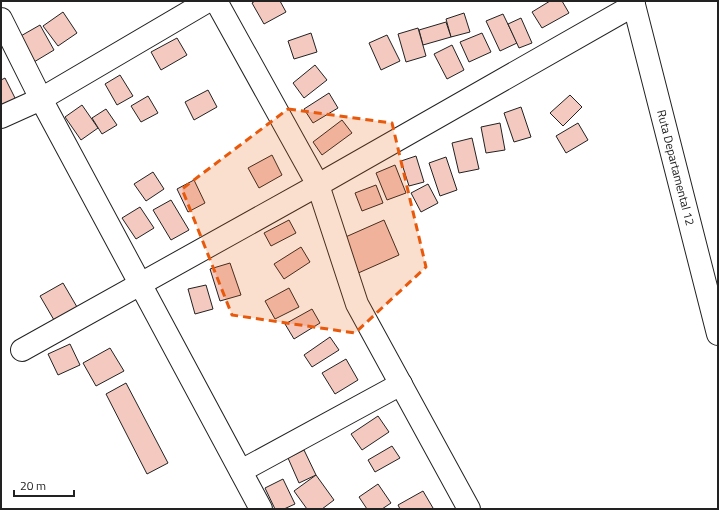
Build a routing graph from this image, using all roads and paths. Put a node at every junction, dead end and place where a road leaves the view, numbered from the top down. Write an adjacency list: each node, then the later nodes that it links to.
1 (208, 1): 5 (street)
2 (216, 1): 7 (street)
3 (633, 3): 7 (street); 9 (street, Ruta Departamental 12)
4 (1, 20): 5 (street)
5 (41, 99): 6 (street); 8 (street)
6 (1, 117)
7 (318, 185): 8 (street); 11 (street)
8 (140, 284): 10 (street); 12 (street)
9 (718, 334)
10 (22, 350)
11 (401, 384): 12 (street); 14 (street)
12 (241, 472): 13 (street)
13 (261, 509)
14 (469, 509)

